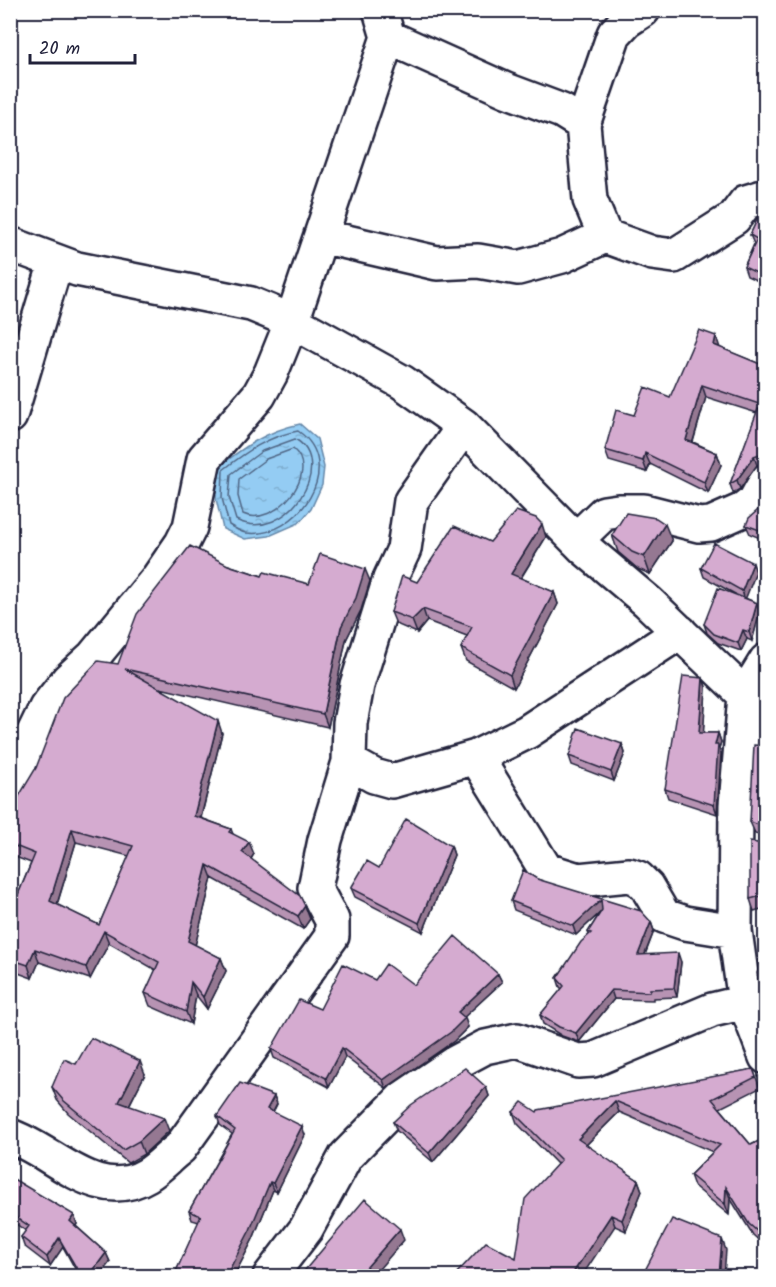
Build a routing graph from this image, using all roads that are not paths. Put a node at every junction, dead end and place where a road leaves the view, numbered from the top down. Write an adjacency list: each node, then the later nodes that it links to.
1 (643, 10): 3 (street)
2 (384, 24): 3 (street); 5 (street)
3 (583, 124): 6 (street)
4 (765, 195): 6 (street)
5 (321, 236): 6 (street); 9 (street)
6 (605, 236)
7 (10, 244): 8 (street)
8 (57, 262): 9 (street); 10 (street)
9 (292, 321): 11 (street); 19 (street)
10 (10, 416)
11 (464, 426): 13 (street); 18 (street)
12 (765, 481): 13 (street)
13 (576, 540): 14 (street)
14 (680, 632): 16 (street); 17 (street)
15 (765, 661): 16 (street)
16 (745, 695): 20 (street)
17 (476, 757): 18 (street); 20 (street)
18 (350, 762): 23 (street)
19 (10, 797)
20 (735, 931): 21 (street)
21 (745, 1002): 22 (street); 24 (street)
22 (765, 1057)
23 (10, 1136)
24 (270, 1276)

